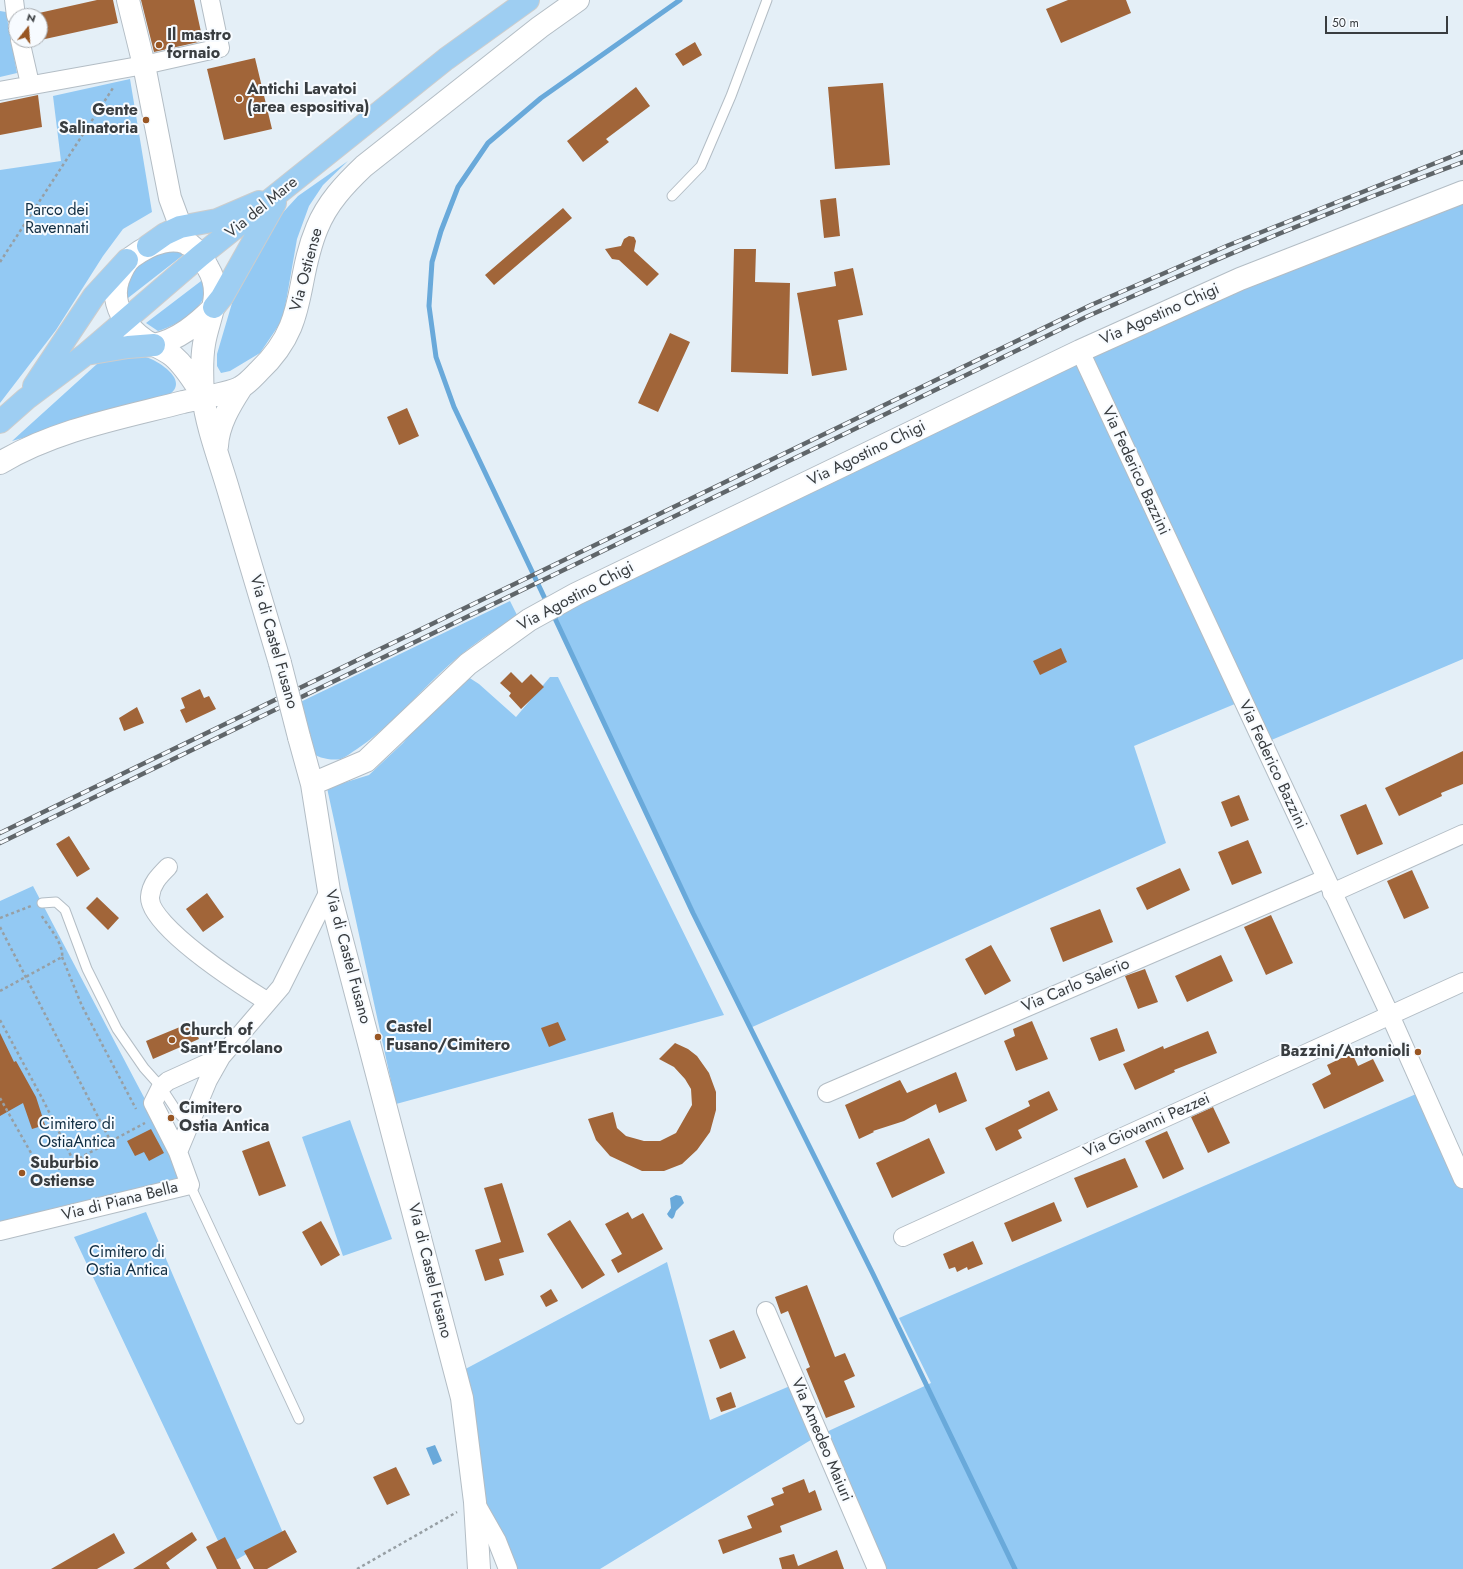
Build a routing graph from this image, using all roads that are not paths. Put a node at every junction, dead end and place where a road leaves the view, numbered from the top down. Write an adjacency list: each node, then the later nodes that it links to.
1 (128, 0): 7 (street)
2 (210, 0): 7 (street)
3 (528, 0): 11 (main road, Via del Mare)
4 (578, 0): 22 (street, Via Ostiense)
5 (767, 0): 12 (lane)
6 (22, 48): 8 (street)
7 (134, 66): 8 (street); 13 (street)
8 (30, 84): 9 (street)
9 (0, 91)
10 (1463, 192): 20 (street, Via Agostino Chigi)
11 (281, 193): 14 (main road, Via del Mare); 14 (main road); 17 (main road)
12 (672, 196)
13 (170, 198): 14 (street); 15 (street)
14 (189, 242): 15 (main road); 17 (street); 18 (main road, Via del Mare)
15 (148, 246): 16 (street)
16 (127, 260): 18 (street); 24 (main road)
17 (214, 307): 19 (street); 23 (street)
18 (125, 320): 19 (street); 21 (main road, Via del Mare)
19 (154, 345): 21 (main road); 23 (street)
20 (1080, 351): 28 (street, Via Agostino Chigi); 31 (street, Via Federico Bazzini)
21 (86, 354): 24 (main road, Via del Mare)
22 (241, 388): 23 (street); 26 (street)
23 (204, 397): 26 (street, Via di Castel Fusano); 27 (street)
24 (26, 399): 25 (main road, Via del Mare)
25 (0, 422)
26 (217, 452): 28 (street, Via di Castel Fusano, bridge)
27 (0, 463)
28 (312, 784): 32 (street, Via di Castel Fusano)
29 (1463, 834): 31 (street, Via Carlo Salerio)
30 (168, 867): 35 (street)
31 (1328, 886): 36 (street, Via Federico Bazzini); 39 (street, Via Carlo Salerio)
32 (329, 891): 35 (street); 48 (street, Via di Castel Fusano)
33 (38, 904): 38 (lane)
34 (1463, 982): 36 (street, Via Giovanni Pezzei)
35 (268, 1002): 37 (street)
36 (1390, 1015): 42 (street, Via Federico Bazzini); 45 (street, Via Giovanni Pezzei)
37 (221, 1057): 38 (street); 40 (street)
38 (161, 1087): 40 (lane); 41 (street, Via di Piana Bella)
39 (828, 1093)
40 (189, 1124): 41 (street)
41 (178, 1152): 43 (street, Via di Piana Bella)
42 (1462, 1174)
43 (190, 1185): 44 (street, Via di Piana Bella); 47 (lane)
44 (0, 1231)
45 (903, 1237)
46 (766, 1311): 51 (street, Via Amedeo Maiuri)
47 (299, 1420)
48 (487, 1540): 49 (street, Via di Castel Fusano); 50 (street)
49 (479, 1569)
50 (508, 1569)
51 (877, 1569)

